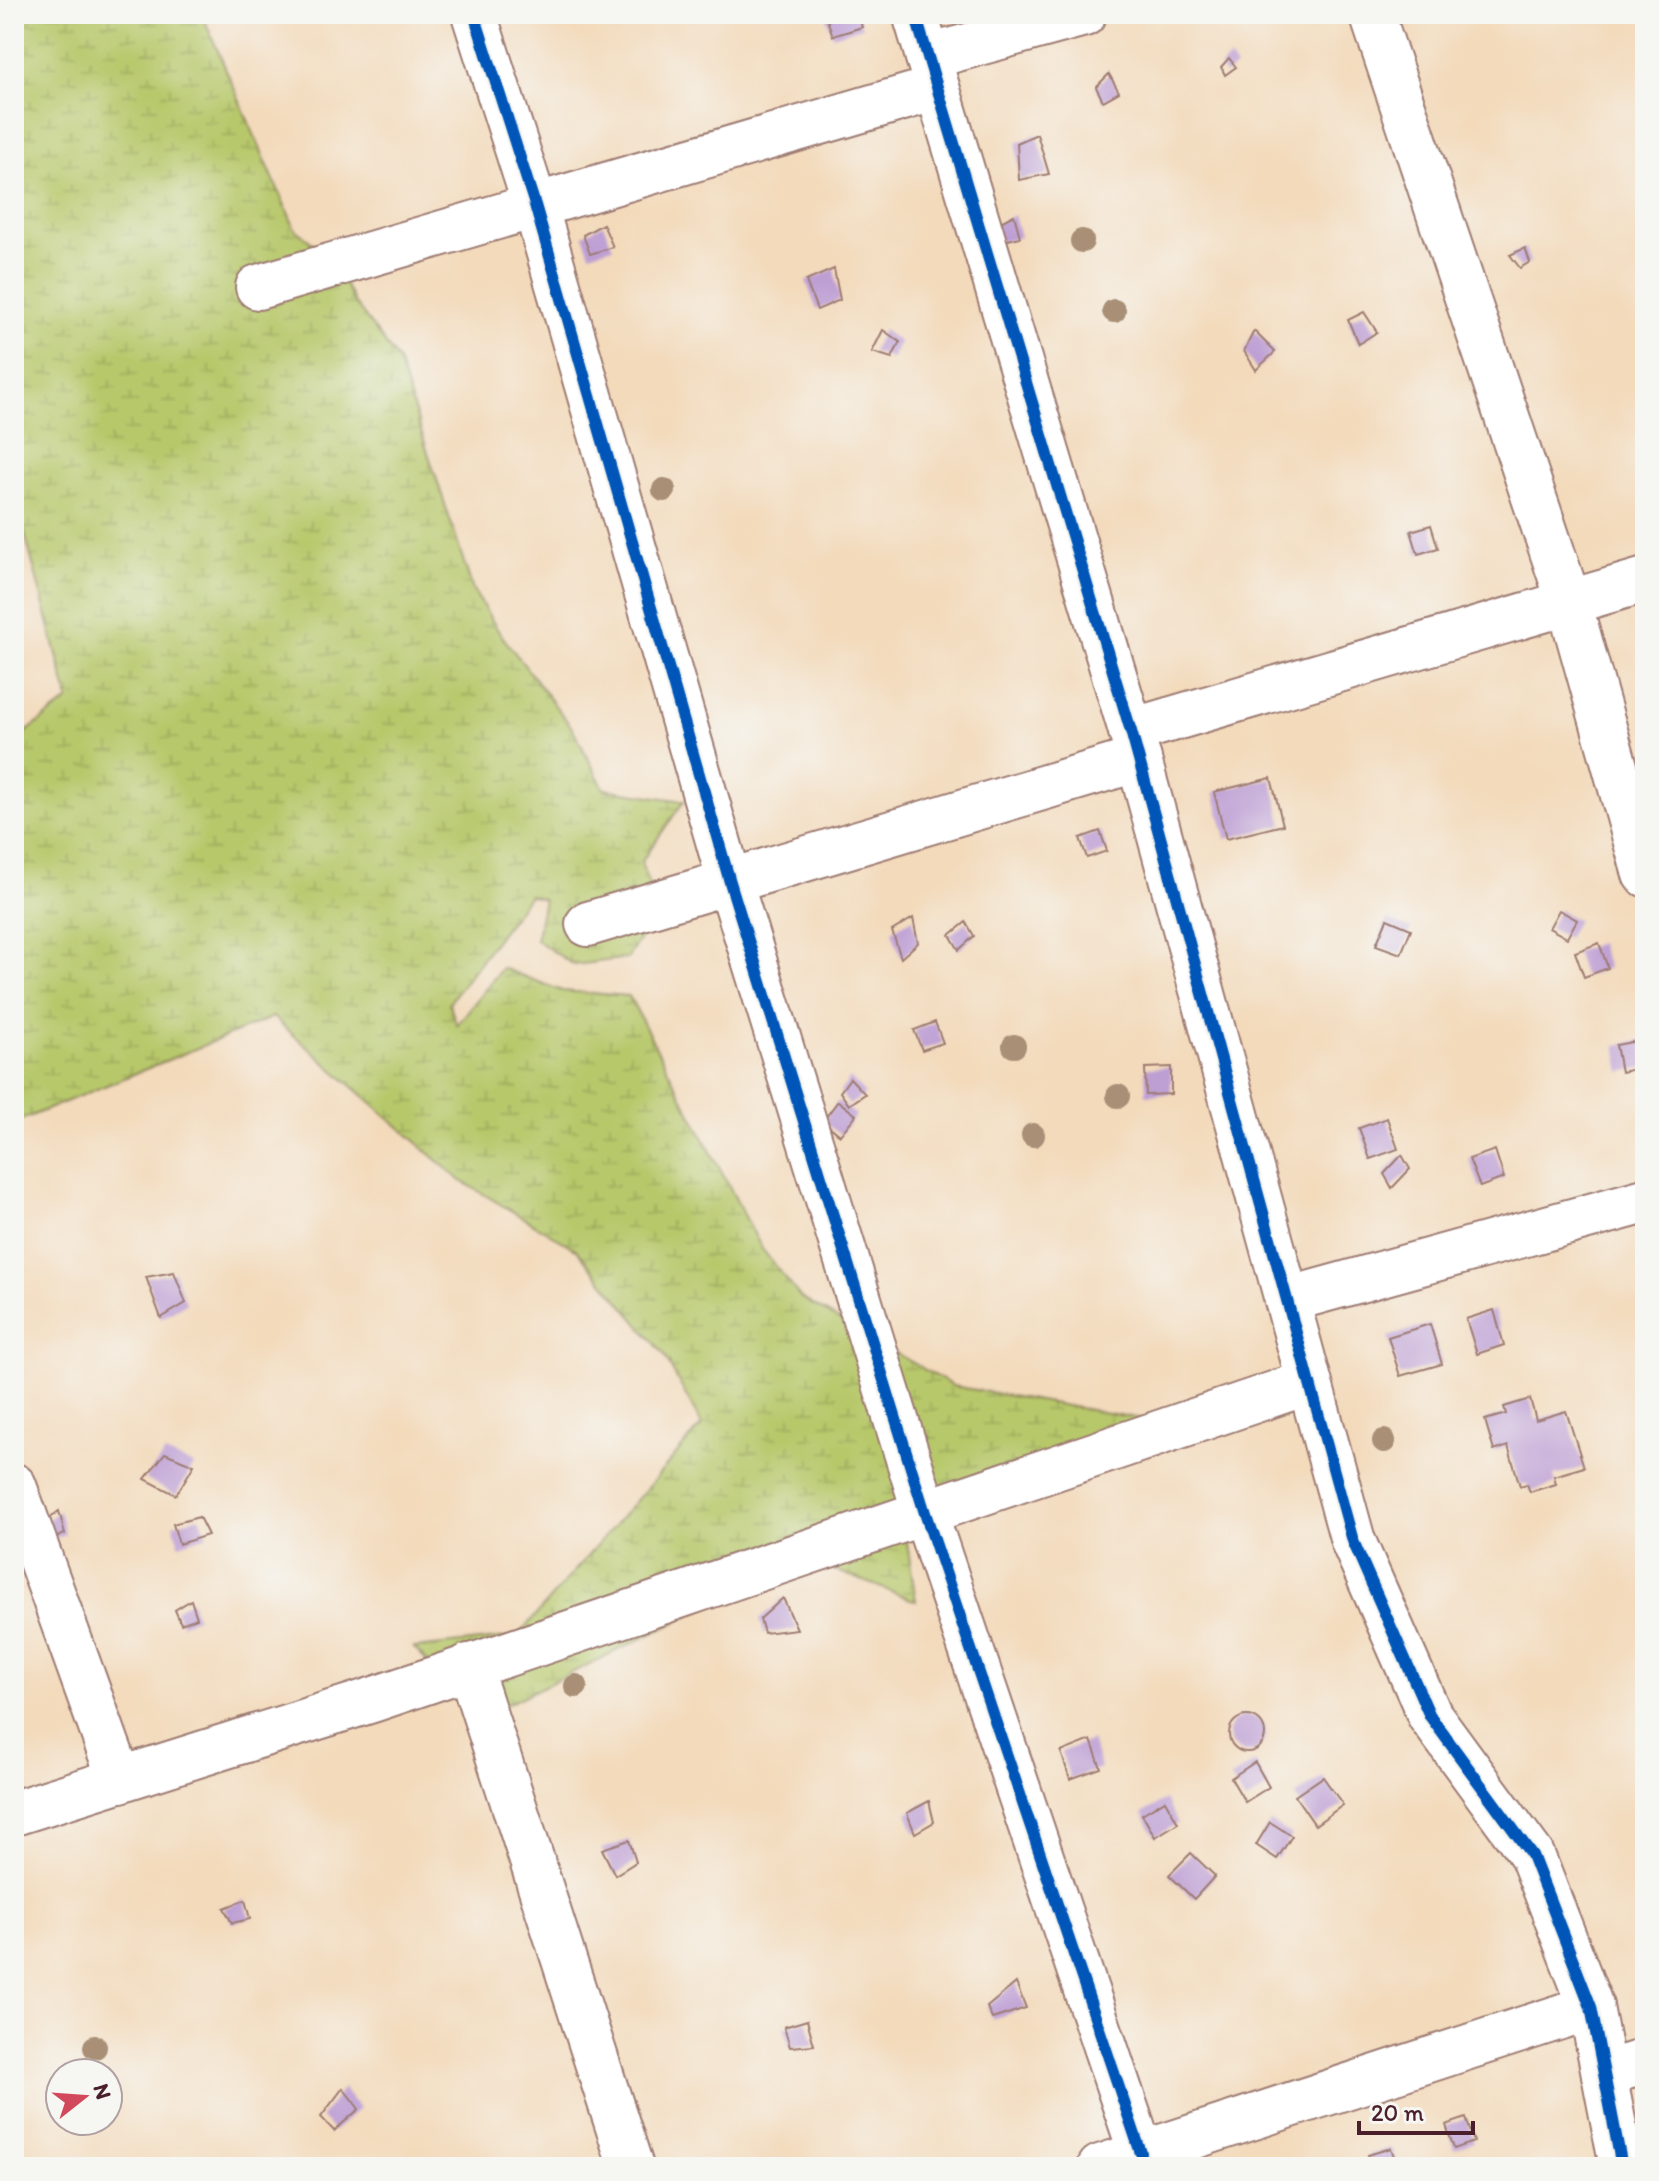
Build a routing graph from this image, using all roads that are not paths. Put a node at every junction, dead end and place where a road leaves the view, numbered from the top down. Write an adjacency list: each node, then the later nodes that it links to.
1 (474, 14): 6 (street)
2 (915, 14): 5 (street)
3 (1084, 14): 5 (street)
4 (1372, 14): 9 (street)
5 (932, 72): 6 (street); 10 (street)
6 (535, 205): 7 (street); 12 (street)
7 (258, 287)
8 (1645, 580): 9 (street)
9 (1569, 602): 10 (street); 11 (street)
10 (1135, 745): 12 (street); 15 (street)
11 (1645, 874)
12 (730, 882): 13 (street); 18 (street)
13 (588, 924)
14 (1645, 1201): 15 (street)
15 (1287, 1300): 16 (street)
16 (1309, 1382): 18 (street); 22 (street)
17 (14, 1486): 20 (street)
18 (924, 1510): 19 (street); 25 (street)
19 (469, 1666): 20 (street); 26 (street)
20 (120, 1780): 21 (street)
21 (14, 1813)
22 (1591, 2007): 24 (street); 25 (street)
23 (1645, 2061): 24 (street)
24 (1604, 2074): 28 (street)
25 (1141, 2153): 27 (street)
26 (631, 2167)
27 (1100, 2167)
28 (1622, 2167)

